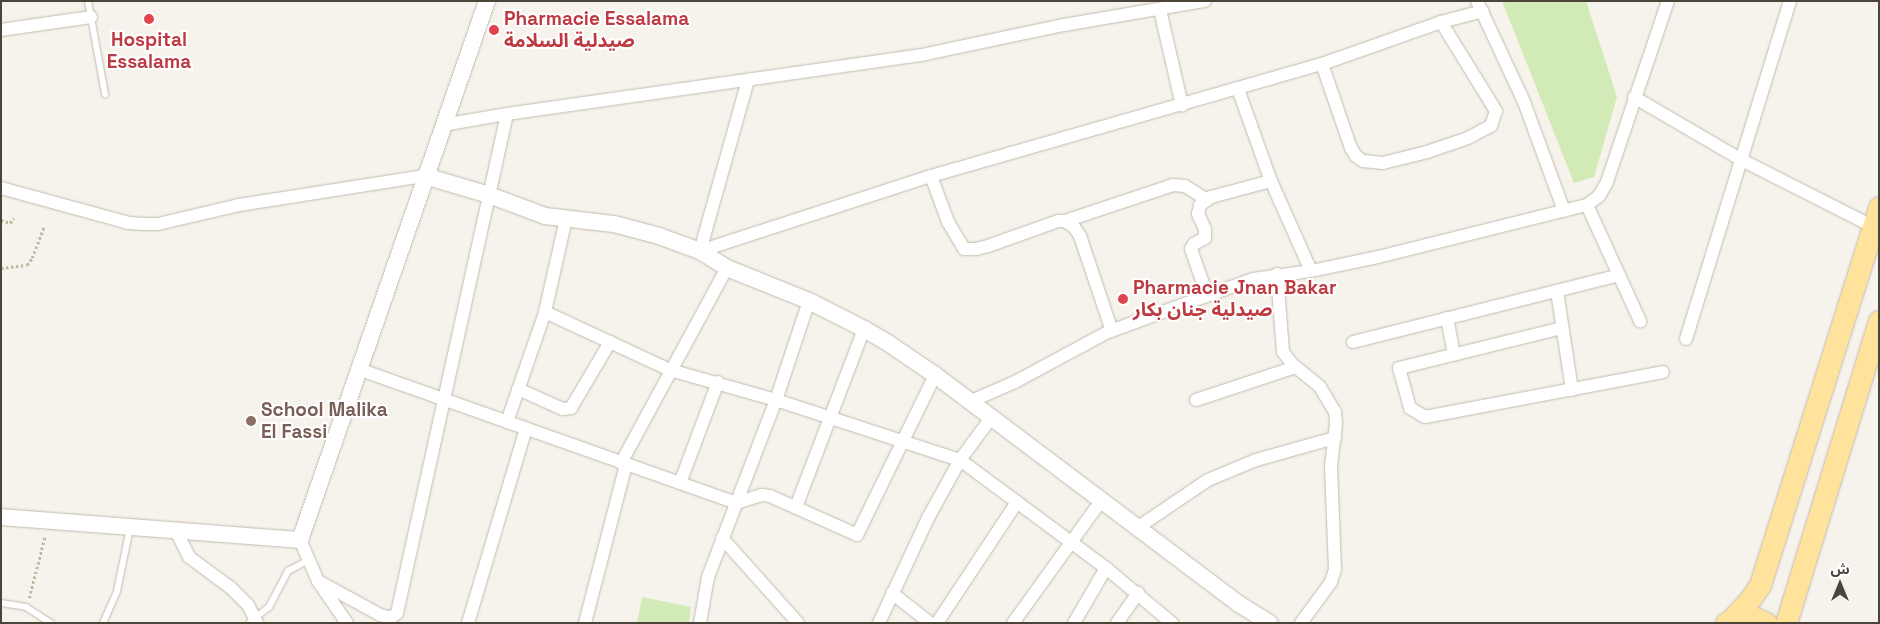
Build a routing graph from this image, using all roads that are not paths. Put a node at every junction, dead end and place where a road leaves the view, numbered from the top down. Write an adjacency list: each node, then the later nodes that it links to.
1 (88, 1): 8 (lane)
2 (487, 1): 18 (street)
3 (1205, 1): 7 (street)
4 (1668, 1): 15 (street)
5 (1790, 1): 19 (street)
6 (1480, 6): 9 (street); 28 (street)
7 (1160, 10): 12 (street); 16 (street)
8 (91, 17): 10 (street); 14 (lane)
9 (1441, 22): 11 (street); 11 (street)
10 (1, 30)
11 (1322, 64): 13 (street)
12 (748, 80): 17 (street); 32 (street)
13 (1238, 89): 16 (street); 22 (street)
14 (105, 94)
15 (1634, 97): 19 (street); 26 (street)
16 (1182, 105): 21 (street)
17 (507, 114): 18 (street); 24 (street)
18 (443, 125): 20 (street)
19 (1740, 159): 31 (street); 47 (street)
20 (425, 176): 23 (street); 24 (street); 52 (street)
21 (931, 176): 30 (street); 32 (street)
22 (1271, 181): 25 (street); 34 (street)
23 (2, 186)
24 (489, 195): 29 (street); 59 (street)
25 (1206, 199): 30 (street); 38 (street)
26 (1587, 205): 28 (street); 36 (street)
27 (1879, 206): 31 (main road)
28 (1564, 211): 34 (street)
29 (566, 219): 32 (street); 40 (street)
30 (1065, 221): 46 (street)
31 (1876, 228): 90 (main road)
32 (700, 251): 33 (street)
33 (727, 268): 39 (street); 53 (street)
34 (1311, 271): 35 (street)
35 (1277, 274): 38 (street); 51 (street)
36 (1619, 275): 37 (street); 42 (street)
37 (1557, 291): 41 (street); 44 (street)
38 (1207, 295): 46 (street)
39 (809, 302): 45 (street); 60 (street)
40 (545, 312): 48 (street); 57 (street)
41 (1447, 318): 49 (street); 50 (street)
42 (1640, 321)
43 (1879, 322): 108 (main road)
44 (1562, 328): 50 (street); 58 (street)
45 (864, 329): 55 (street); 63 (street)
46 (1112, 331): 62 (street)
47 (1686, 339)
48 (610, 342): 53 (street); 57 (street)
49 (1353, 342)
50 (1454, 354): 58 (street)
51 (1296, 367): 61 (street); 67 (street)
52 (361, 370): 59 (street); 81 (street)
53 (670, 370): 56 (street); 70 (street)
54 (1664, 372): 58 (street)
55 (935, 376): 62 (street); 68 (street)
56 (718, 382): 60 (street); 71 (street)
57 (518, 388): 65 (street)
58 (1572, 390)
59 (445, 400): 65 (street); 85 (street)
60 (776, 400): 63 (street); 74 (street)
61 (1196, 400)
62 (969, 402): 64 (street)
63 (831, 418): 68 (street); 75 (street)
64 (991, 418): 69 (street); 72 (street)
65 (507, 422): 66 (street)
66 (526, 428): 70 (street); 94 (street)
67 (1335, 438): 78 (street); 106 (street)
68 (904, 442): 69 (street); 75 (street)
69 (960, 460): 73 (street); 86 (street)
70 (624, 463): 71 (street); 95 (street)
71 (680, 483): 74 (street)
72 (1101, 501): 78 (street); 82 (street)
73 (1017, 502): 82 (street); 100 (street)
74 (736, 503): 75 (street); 80 (street)
75 (796, 507)
76 (1, 517): 77 (street)
77 (130, 528): 79 (street); 92 (lane)
78 (1137, 528): 105 (street)
79 (176, 531): 81 (street); 89 (street)
80 (722, 538): 96 (street); 97 (street)
81 (300, 540): 83 (street)
82 (1071, 542): 84 (street); 101 (street)
83 (307, 561): 85 (street); 89 (lane)
84 (1106, 568): 87 (street); 102 (street)
85 (318, 581): 93 (street)
86 (892, 593): 98 (street); 99 (street)
87 (1138, 593): 103 (street); 104 (street)
88 (1, 603): 91 (lane)
89 (254, 621)
90 (1728, 621): 107 (main road)
91 (51, 623)
92 (103, 623)
93 (347, 623)
94 (468, 623)
95 (585, 623)
96 (700, 623)
97 (798, 623)
98 (880, 623)
99 (930, 623)
100 (937, 623)
101 (1013, 623)
102 (1074, 623)
103 (1117, 623)
104 (1172, 623)
105 (1270, 623)
106 (1301, 623)
107 (1766, 623)
108 (1786, 623)

